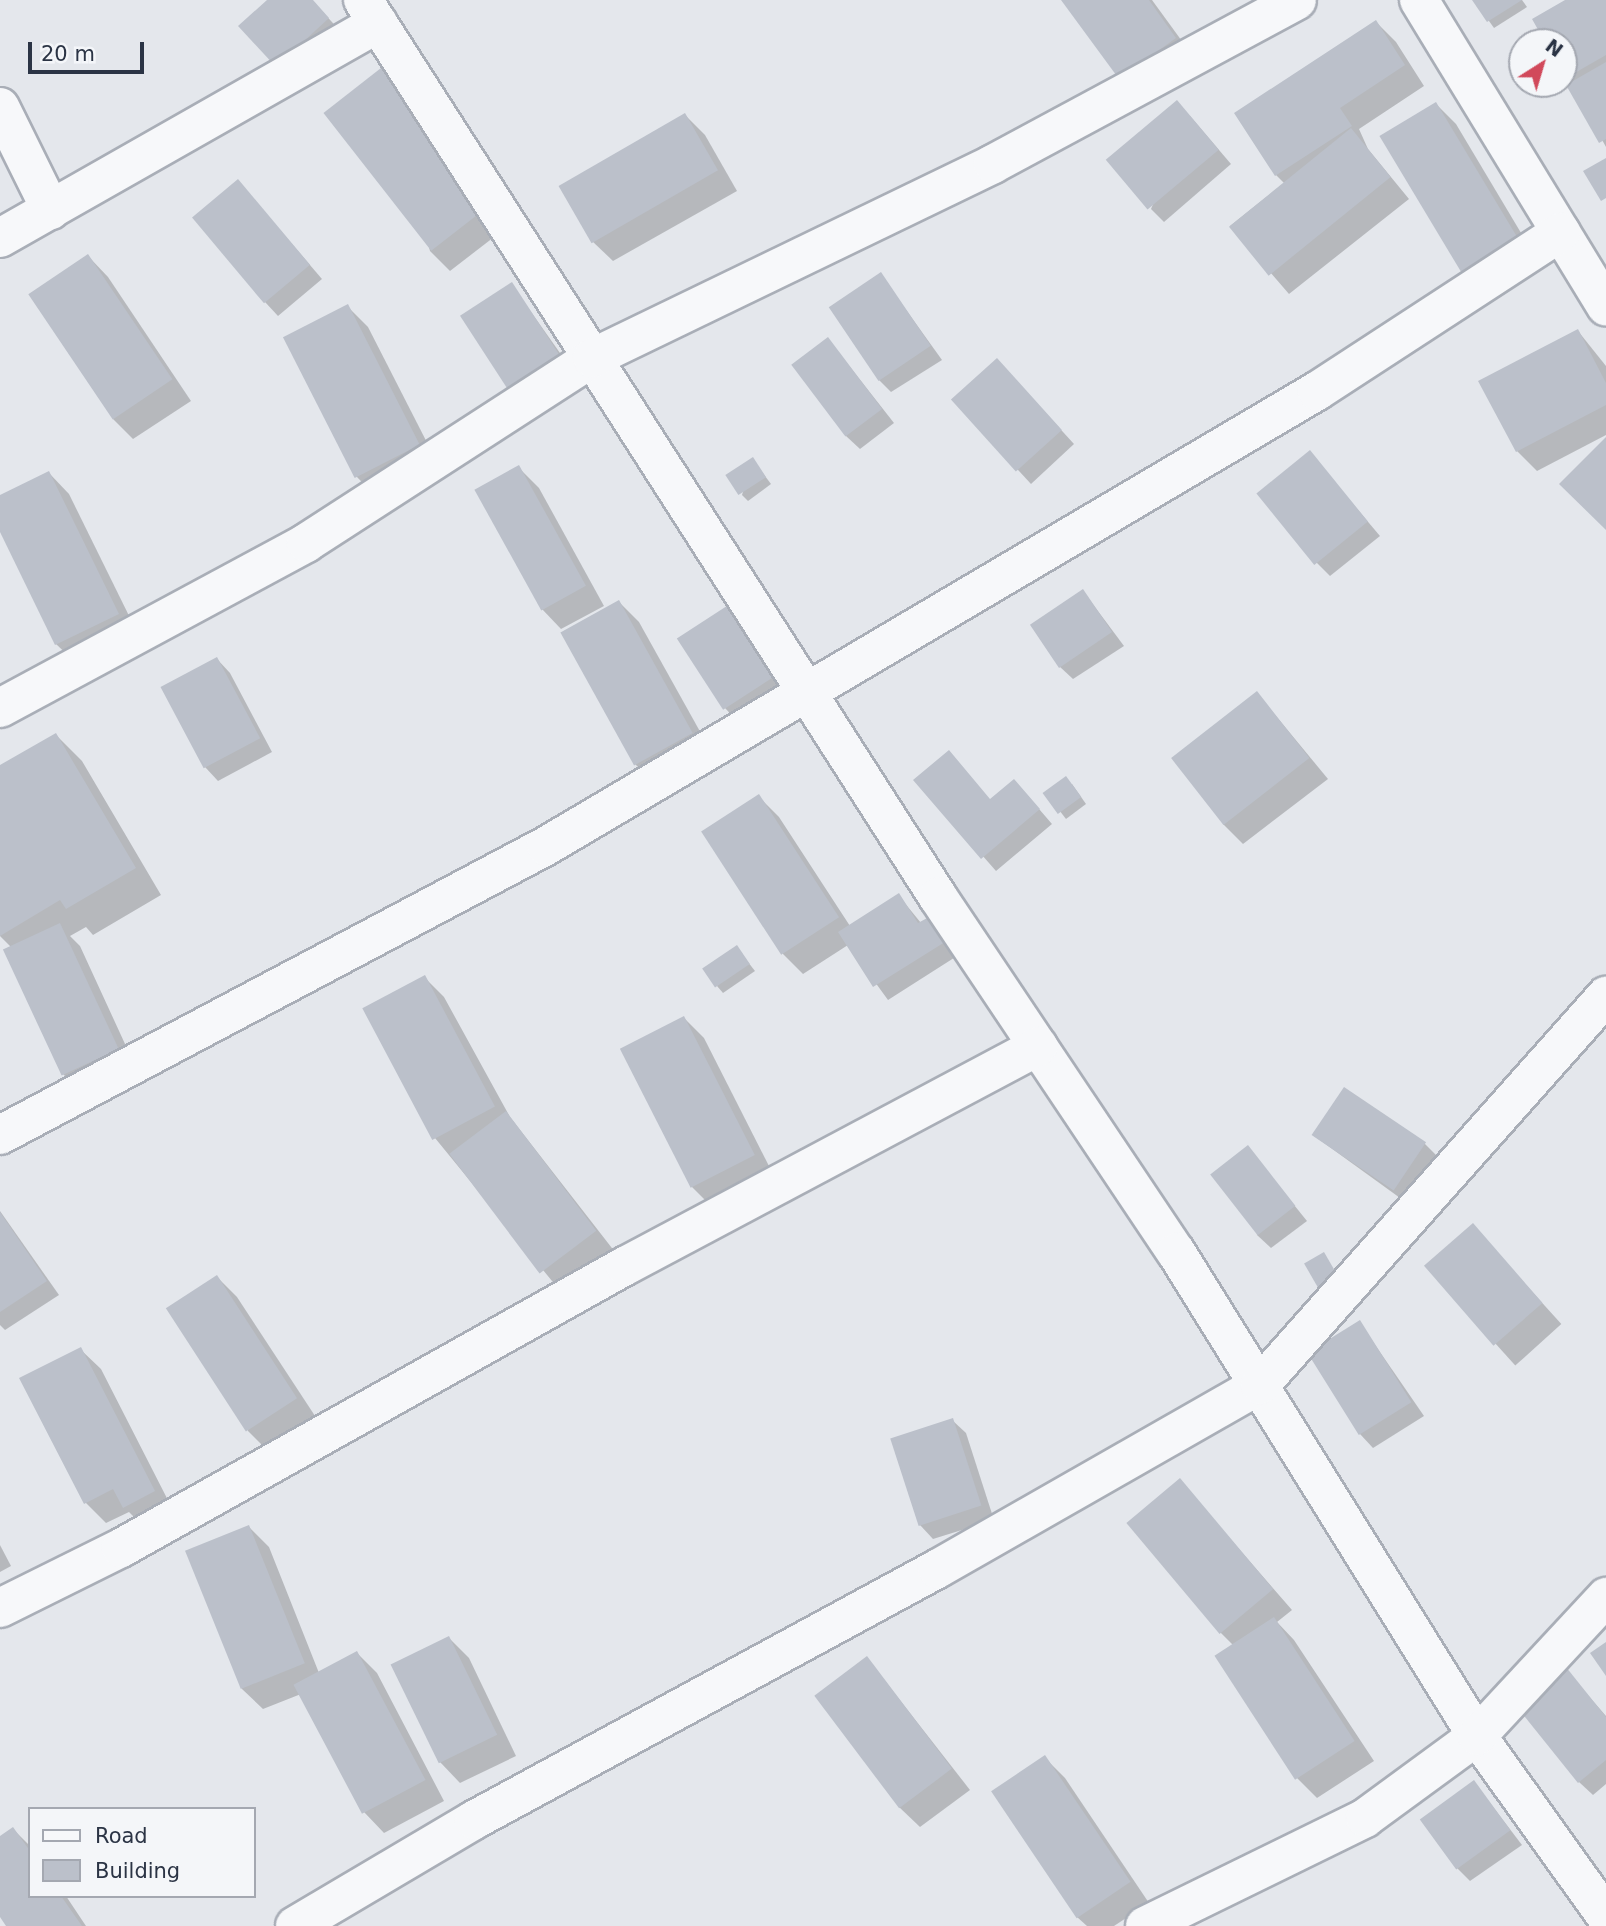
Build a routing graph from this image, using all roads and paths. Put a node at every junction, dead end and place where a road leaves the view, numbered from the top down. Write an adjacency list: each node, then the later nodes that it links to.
1 (1297, 0): 9 (street)
2 (1419, 0): 6 (street)
3 (371, 11): 5 (street); 9 (street)
4 (0, 107): 5 (street)
5 (51, 210): 7 (street)
6 (1561, 232): 8 (street); 10 (street)
7 (0, 238)
8 (1606, 306)
9 (592, 358): 10 (street); 11 (street)
10 (806, 692): 13 (street); 14 (street)
11 (0, 708)
12 (1606, 996): 15 (street)
13 (1038, 1045): 15 (street); 17 (street)
14 (0, 1135)
15 (1261, 1385): 18 (street); 20 (street)
16 (1606, 1597): 18 (street)
17 (0, 1608)
18 (1478, 1736): 19 (street); 21 (street)
19 (1606, 1916)
20 (295, 1926)
21 (1145, 1926)

